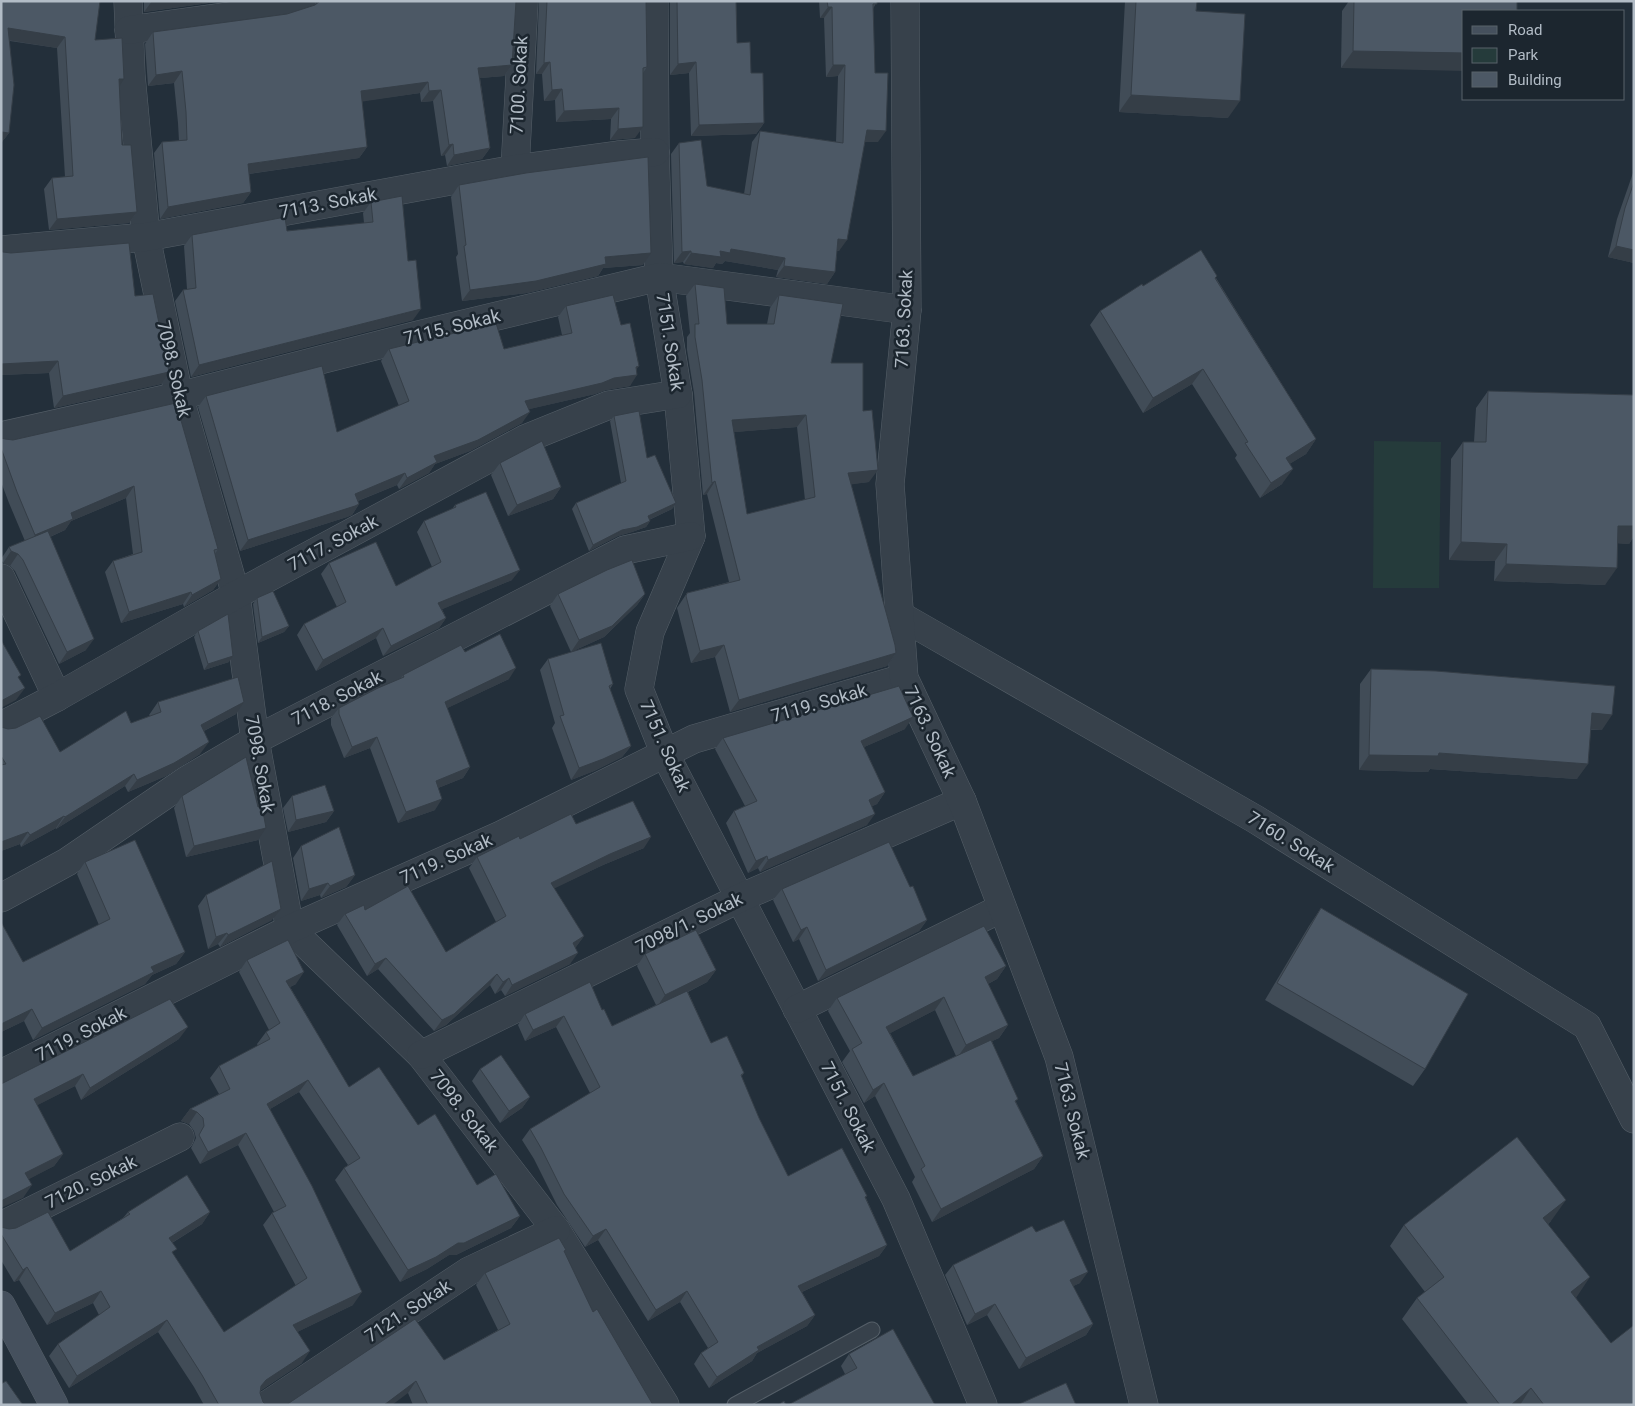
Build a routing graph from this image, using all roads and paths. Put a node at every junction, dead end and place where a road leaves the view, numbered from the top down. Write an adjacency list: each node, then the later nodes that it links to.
1 (128, 1): 6 (street, 7098. Sokak)
2 (302, 1): 6 (street)
3 (524, 1): 8 (street, 7100. Sokak)
4 (654, 1): 7 (street, 7151. Sokak)
5 (904, 1): 12 (street, 7163. Sokak)
6 (130, 30): 9 (street, 7098. Sokak)
7 (655, 152): 8 (street, 7113. Sokak); 11 (street, 7151. Sokak)
8 (515, 168): 9 (street, 7113. Sokak)
9 (146, 237): 10 (street, 7113. Sokak); 14 (street, 7098. Sokak)
10 (1, 250)
11 (659, 277): 12 (street, 7115. Sokak); 13 (street, 7151. Sokak); 14 (street, 7115. Sokak)
12 (907, 310): 19 (street, 7163. Sokak)
13 (678, 394): 16 (street, 7151. Sokak); 18 (street, 7117. Sokak)
14 (179, 396): 15 (street, 7115. Sokak); 18 (street, 7098. Sokak)
15 (1, 436)
16 (691, 536): 23 (street, 7118. Sokak); 24 (street, 7151. Sokak)
17 (1, 578): 21 (street)
18 (236, 595): 21 (street, 7117. Sokak); 23 (street, 7098. Sokak)
19 (899, 615): 20 (street, 7163. Sokak); 33 (street, 7160. Sokak)
20 (904, 678): 24 (street, 7119. Sokak); 25 (street, 7163. Sokak)
21 (57, 697): 22 (street, 7117. Sokak)
22 (1, 726)
23 (255, 740): 26 (street, 7118. Sokak); 29 (street, 7098. Sokak)
24 (665, 754): 27 (street, 7151. Sokak); 29 (street, 7119. Sokak)
25 (962, 801): 27 (street, 7098/1. Sokak); 28 (street, 7163. Sokak)
26 (1, 898)
27 (740, 898): 30 (street, 7151. Sokak); 31 (street, 7098/1. Sokak)
28 (1002, 908): 30 (street); 46 (street, 7163. Sokak)
29 (290, 929): 31 (street, 7098. Sokak); 32 (street, 7119. Sokak)
30 (797, 1009): 45 (street, 7151. Sokak)
31 (421, 1056): 37 (street, 7098. Sokak)
32 (1, 1074)
33 (1628, 1084): 34 (street, 7160. Sokak)
34 (1634, 1119)
35 (180, 1137): 36 (street, 7120. Sokak)
36 (1, 1226)
37 (556, 1230): 40 (street, 7121. Sokak); 43 (street, 7098. Sokak)
38 (1, 1305): 41 (main road)
39 (872, 1330): 44 (lane)
40 (299, 1395): 42 (street, 7121. Sokak)
41 (54, 1405)
42 (266, 1405)
43 (665, 1405)
44 (735, 1405)
45 (983, 1405)
46 (1144, 1405)

